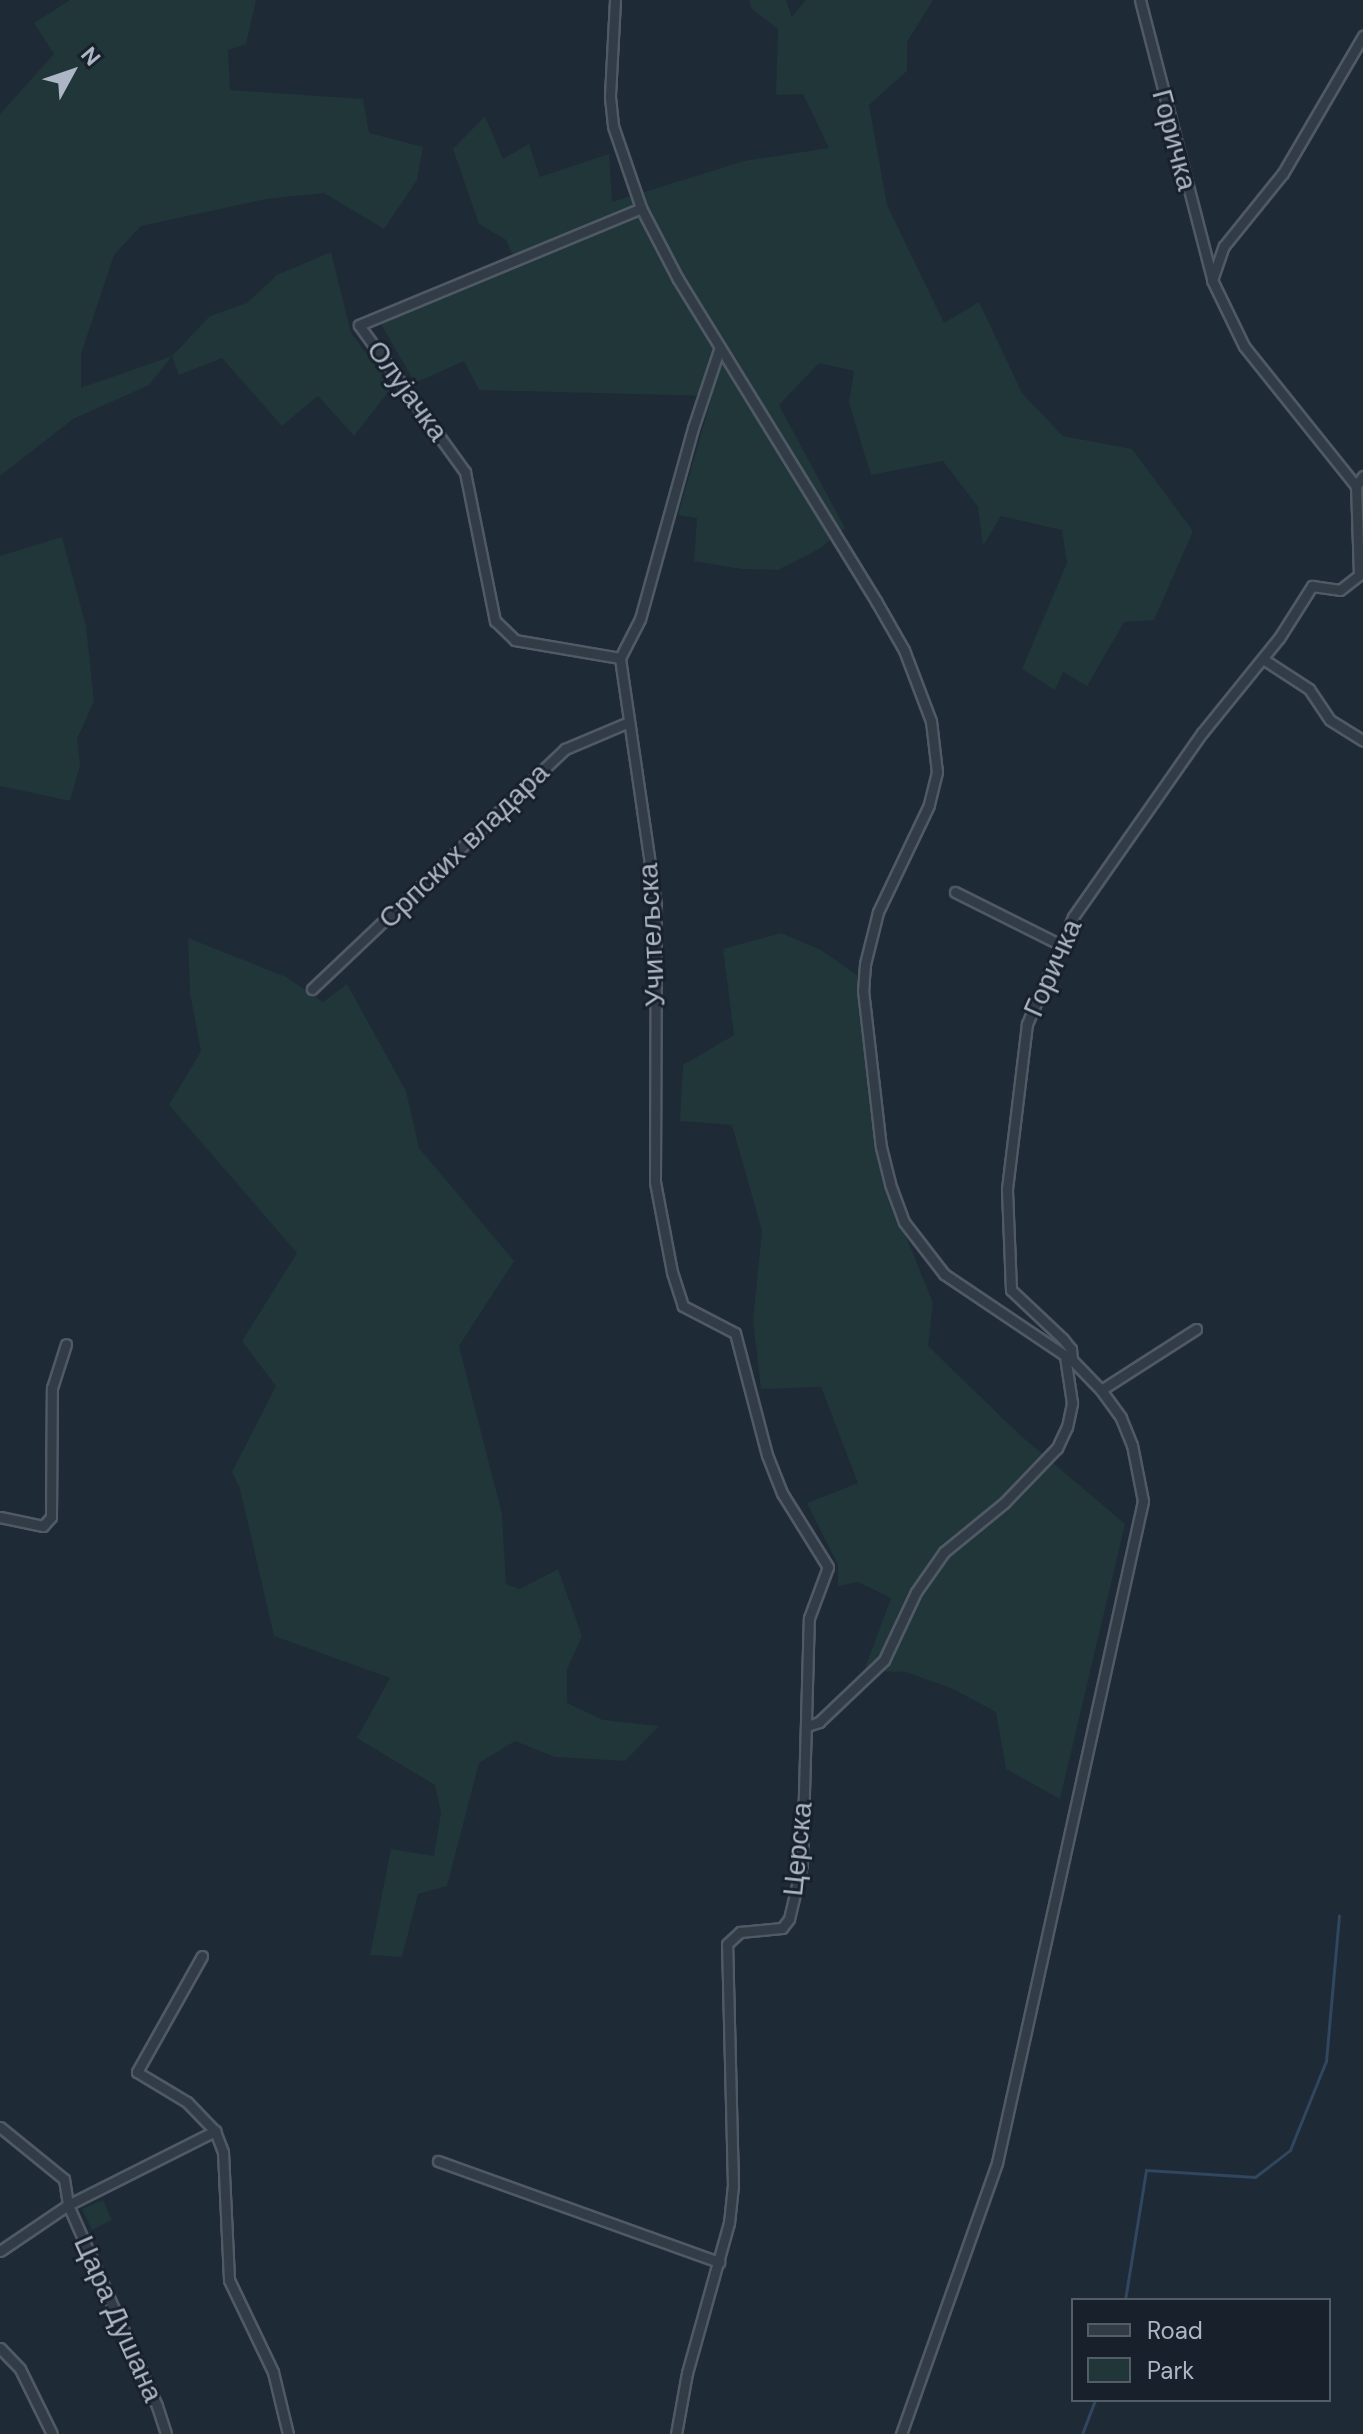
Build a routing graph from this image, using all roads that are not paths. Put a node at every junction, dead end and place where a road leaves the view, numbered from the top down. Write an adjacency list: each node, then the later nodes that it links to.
1 (615, 0): 4 (street)
2 (1140, 0): 5 (street, Горичка)
3 (1363, 36): 5 (street)
4 (641, 208): 6 (street); 9 (street, Олујачка)
5 (1212, 280): 8 (street, Горичка)
6 (720, 347): 9 (street); 18 (street)
7 (1363, 476): 8 (street)
8 (1356, 486): 10 (street, Горичка)
9 (620, 658): 11 (street, Учитељска)
10 (1263, 659): 12 (street); 14 (street, Горичка)
11 (629, 722): 15 (street, Српских владара); 20 (street, Учитељска)
12 (1363, 741)
13 (955, 892): 14 (street)
14 (1061, 945): 18 (street, Горичка)
15 (312, 989)
16 (1196, 1329): 19 (street)
17 (66, 1344): 21 (street)
18 (1068, 1358): 19 (street); 22 (street)
19 (1101, 1390): 35 (street)
20 (767, 1455): 22 (street, Церска)
21 (0, 1517)
22 (807, 1726): 29 (street, Церска)
23 (202, 1956): 25 (street)
24 (0, 2127): 27 (street, Цара Душана)
25 (215, 2131): 27 (street); 33 (street)
26 (438, 2161): 29 (street)
27 (68, 2205): 28 (street); 32 (street, Цара Душана)
28 (0, 2251)
29 (719, 2262): 34 (street, Церска)
30 (0, 2348): 31 (street)
31 (52, 2434)
32 (166, 2434)
33 (288, 2434)
34 (676, 2434)
35 (901, 2434)

